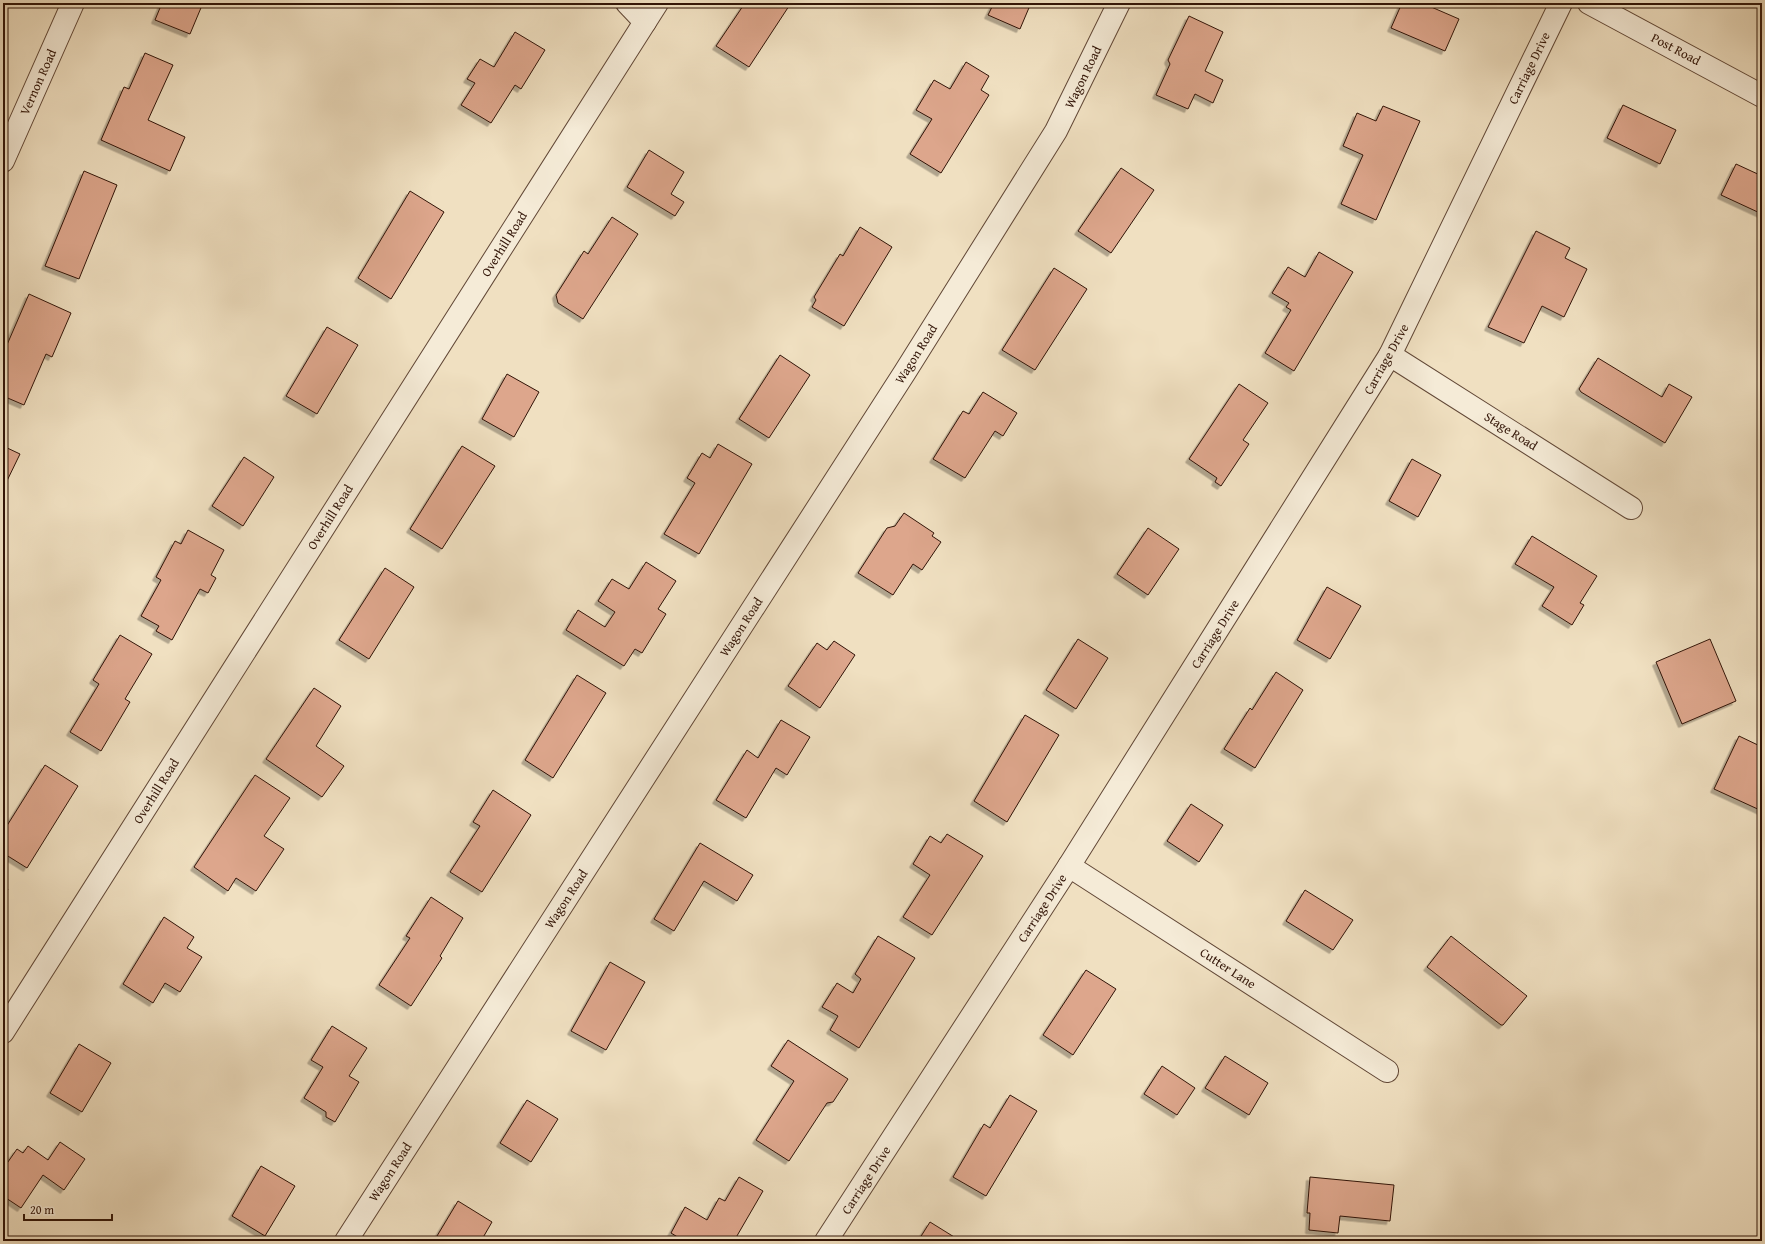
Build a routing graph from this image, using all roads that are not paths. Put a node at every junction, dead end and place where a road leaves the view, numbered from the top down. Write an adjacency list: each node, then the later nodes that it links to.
1 (73, 3): 9 (street, Vernon Road)
2 (627, 3): 7 (street)
3 (657, 3): 7 (street, Overhill Road)
4 (1119, 3): 15 (street, Wagon Road)
5 (1561, 3): 10 (street, Carriage Drive)
6 (1589, 3): 8 (street, Post Road)
7 (645, 22): 13 (street, Overhill Road)
8 (1762, 96)
9 (3, 162)
10 (1390, 355): 11 (street, Stage Road); 12 (street, Carriage Drive)
11 (1631, 508)
12 (1069, 866): 14 (street, Cutter Lane); 16 (street, Carriage Drive)
13 (3, 1032)
14 (1387, 1071)
15 (346, 1241)
16 (826, 1241)

